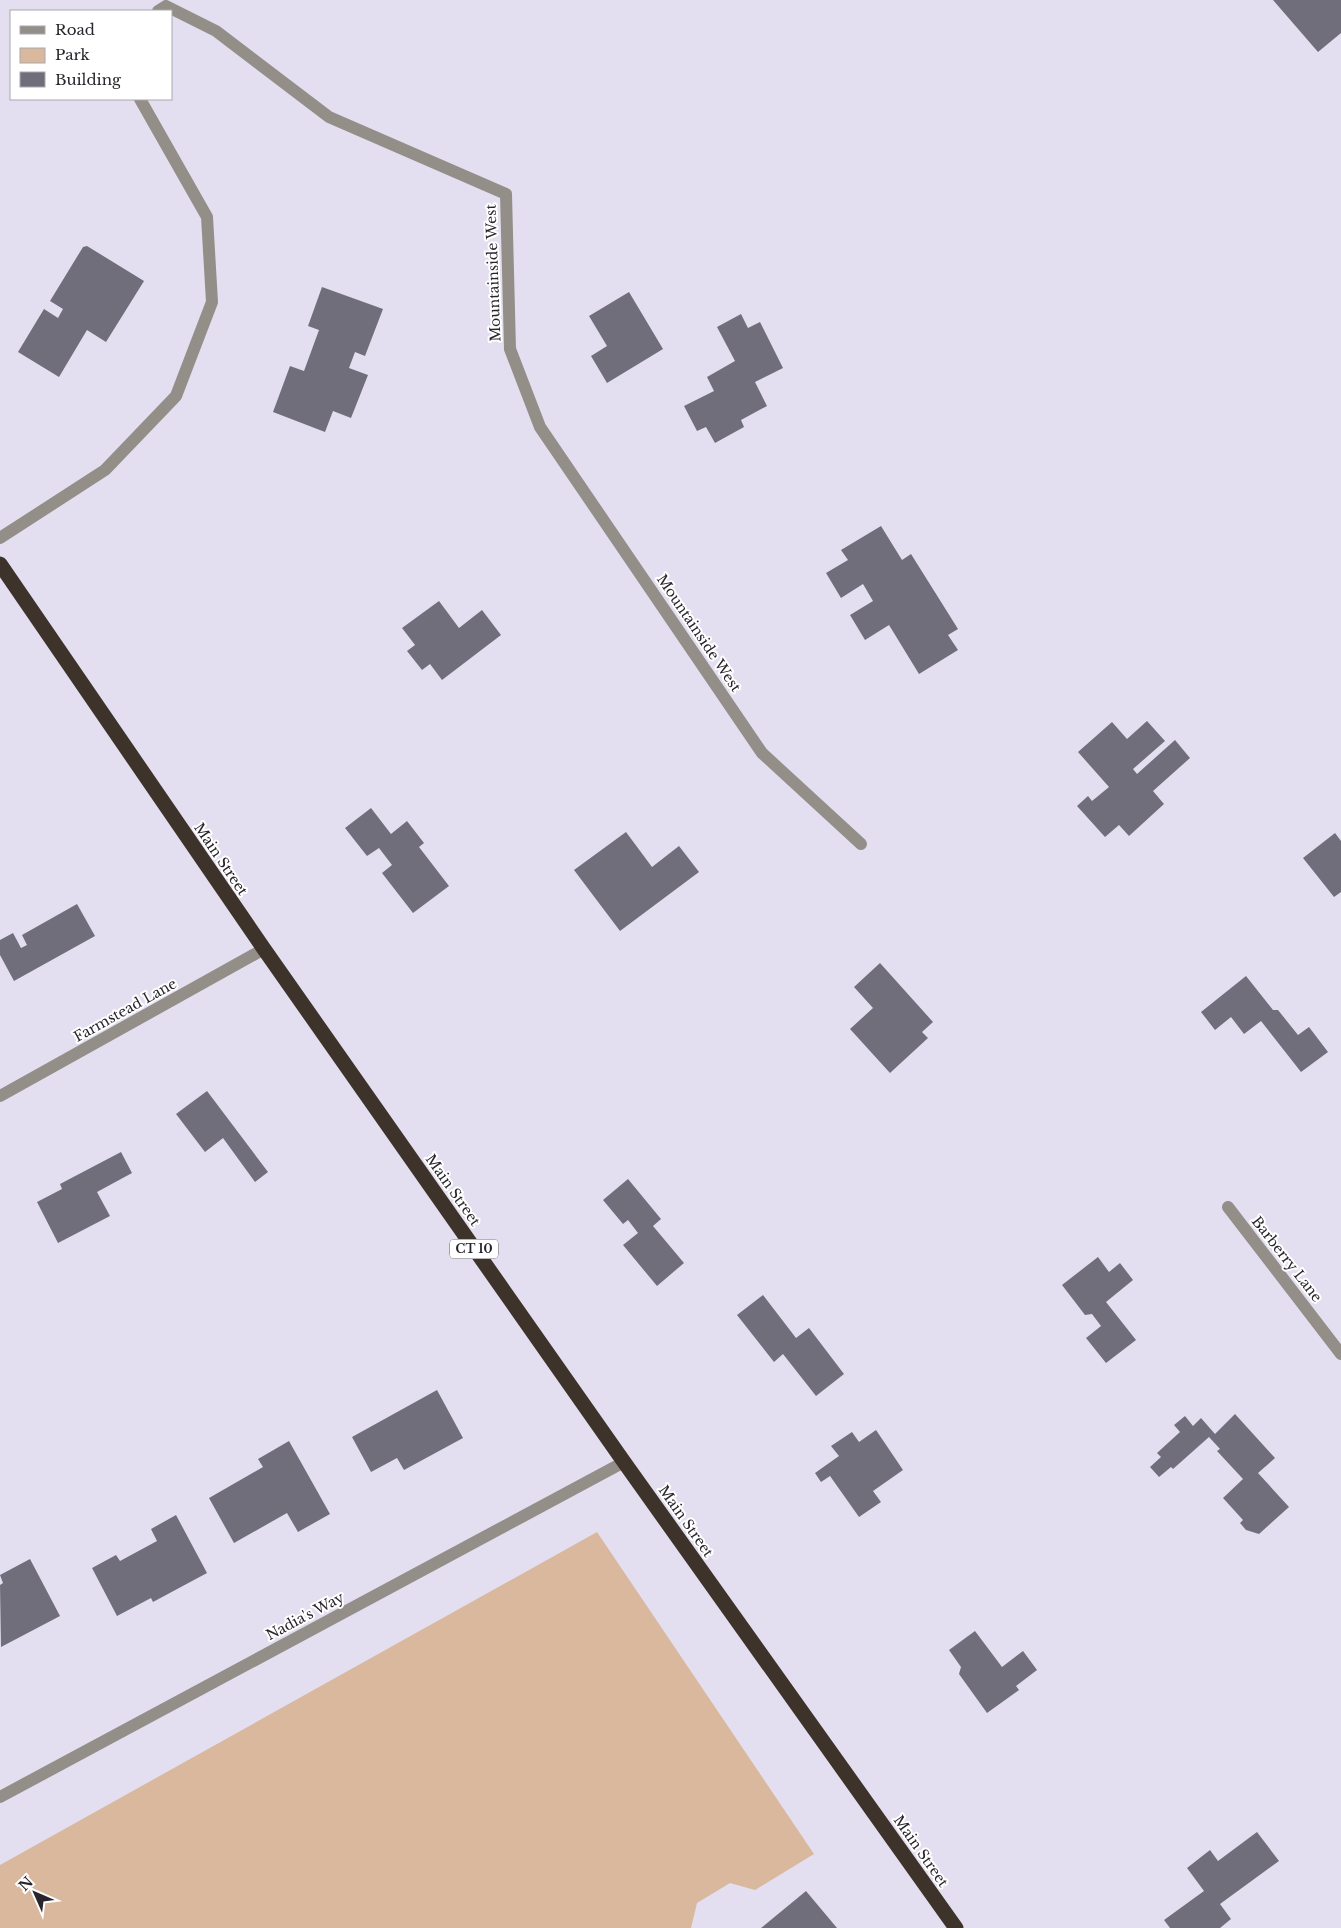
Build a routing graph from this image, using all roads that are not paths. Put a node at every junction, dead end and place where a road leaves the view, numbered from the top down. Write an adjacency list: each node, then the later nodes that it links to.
1 (160, 10): 5 (street, Mountainside West)
2 (141, 100): 3 (street)
3 (0, 538)
4 (0, 564): 6 (highway, Main Street / CT 10)
5 (861, 844)
6 (264, 949): 7 (street, Farmstead Lane); 10 (highway, Main Street / CT 10)
7 (0, 1096)
8 (1228, 1207): 9 (street, Barberry Lane)
9 (1341, 1354)
10 (624, 1462): 11 (street, Nadia's Way); 12 (highway, Main Street / CT 10)
11 (0, 1797)
12 (956, 1928)

